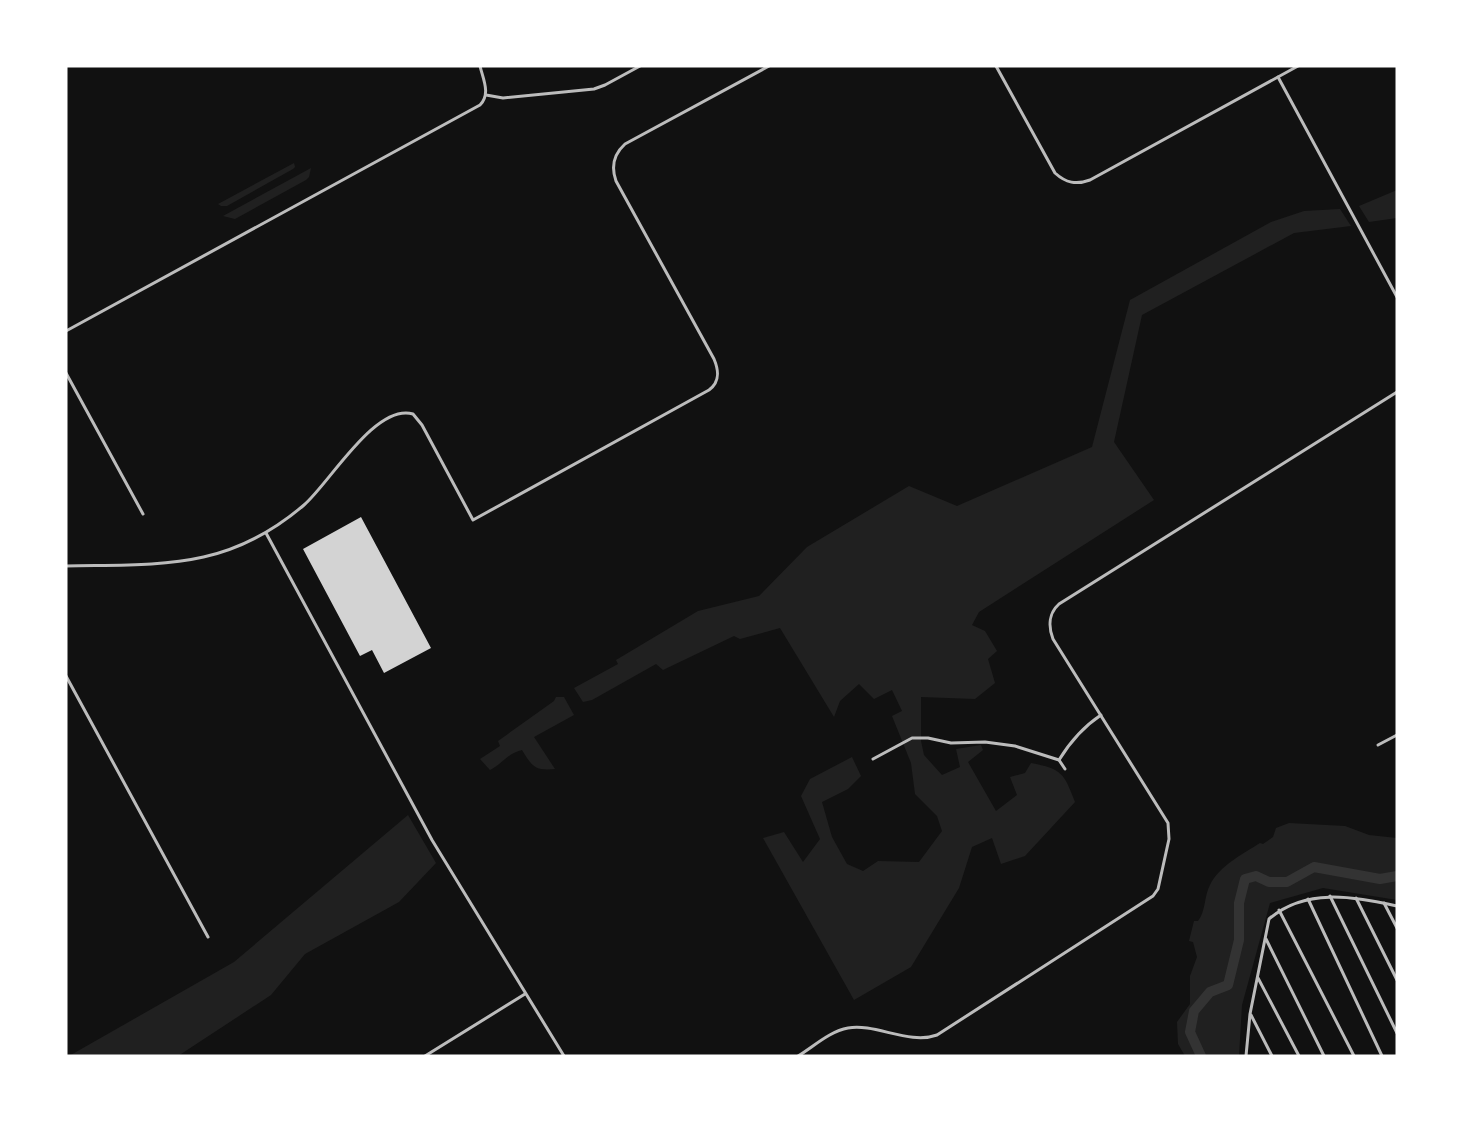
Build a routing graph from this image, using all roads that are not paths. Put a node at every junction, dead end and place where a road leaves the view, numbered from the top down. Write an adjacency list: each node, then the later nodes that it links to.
1 (480, 66): 7 (street)
2 (640, 66): 7 (street)
3 (768, 66): 13 (street)
4 (996, 66): 6 (street)
5 (1298, 66): 6 (street)
6 (1278, 77): 8 (street)
7 (486, 95): 9 (street)
8 (1397, 297)
9 (66, 331)
10 (66, 374): 12 (street)
11 (1397, 392): 16 (street)
12 (142, 514)
13 (266, 533): 14 (street); 33 (street)
14 (66, 566)
15 (66, 676): 29 (street)
16 (1101, 715): 20 (street); 38 (street)
17 (1397, 735): 18 (street)
18 (1378, 745)
19 (873, 759): 20 (street)
20 (1059, 760): 21 (street)
21 (1065, 769)
22 (1330, 896): 23 (street); 24 (street); 35 (street)
23 (1356, 897): 25 (street); 32 (street)
24 (1308, 899): 27 (street); 44 (street)
25 (1384, 903): 26 (street); 28 (street)
26 (1397, 906)
27 (1279, 910): 30 (street); 43 (street)
28 (1397, 928)
29 (208, 937)
30 (1266, 939): 31 (street); 42 (street)
31 (1258, 976): 34 (street); 41 (street)
32 (1397, 980)
33 (525, 994): 36 (street); 37 (street)
34 (1250, 1014): 39 (street); 40 (street)
35 (1397, 1033)
36 (424, 1056)
37 (564, 1056)
38 (798, 1056)
39 (1246, 1056)
40 (1272, 1056)
41 (1299, 1056)
42 (1324, 1056)
43 (1354, 1056)
44 (1382, 1056)

